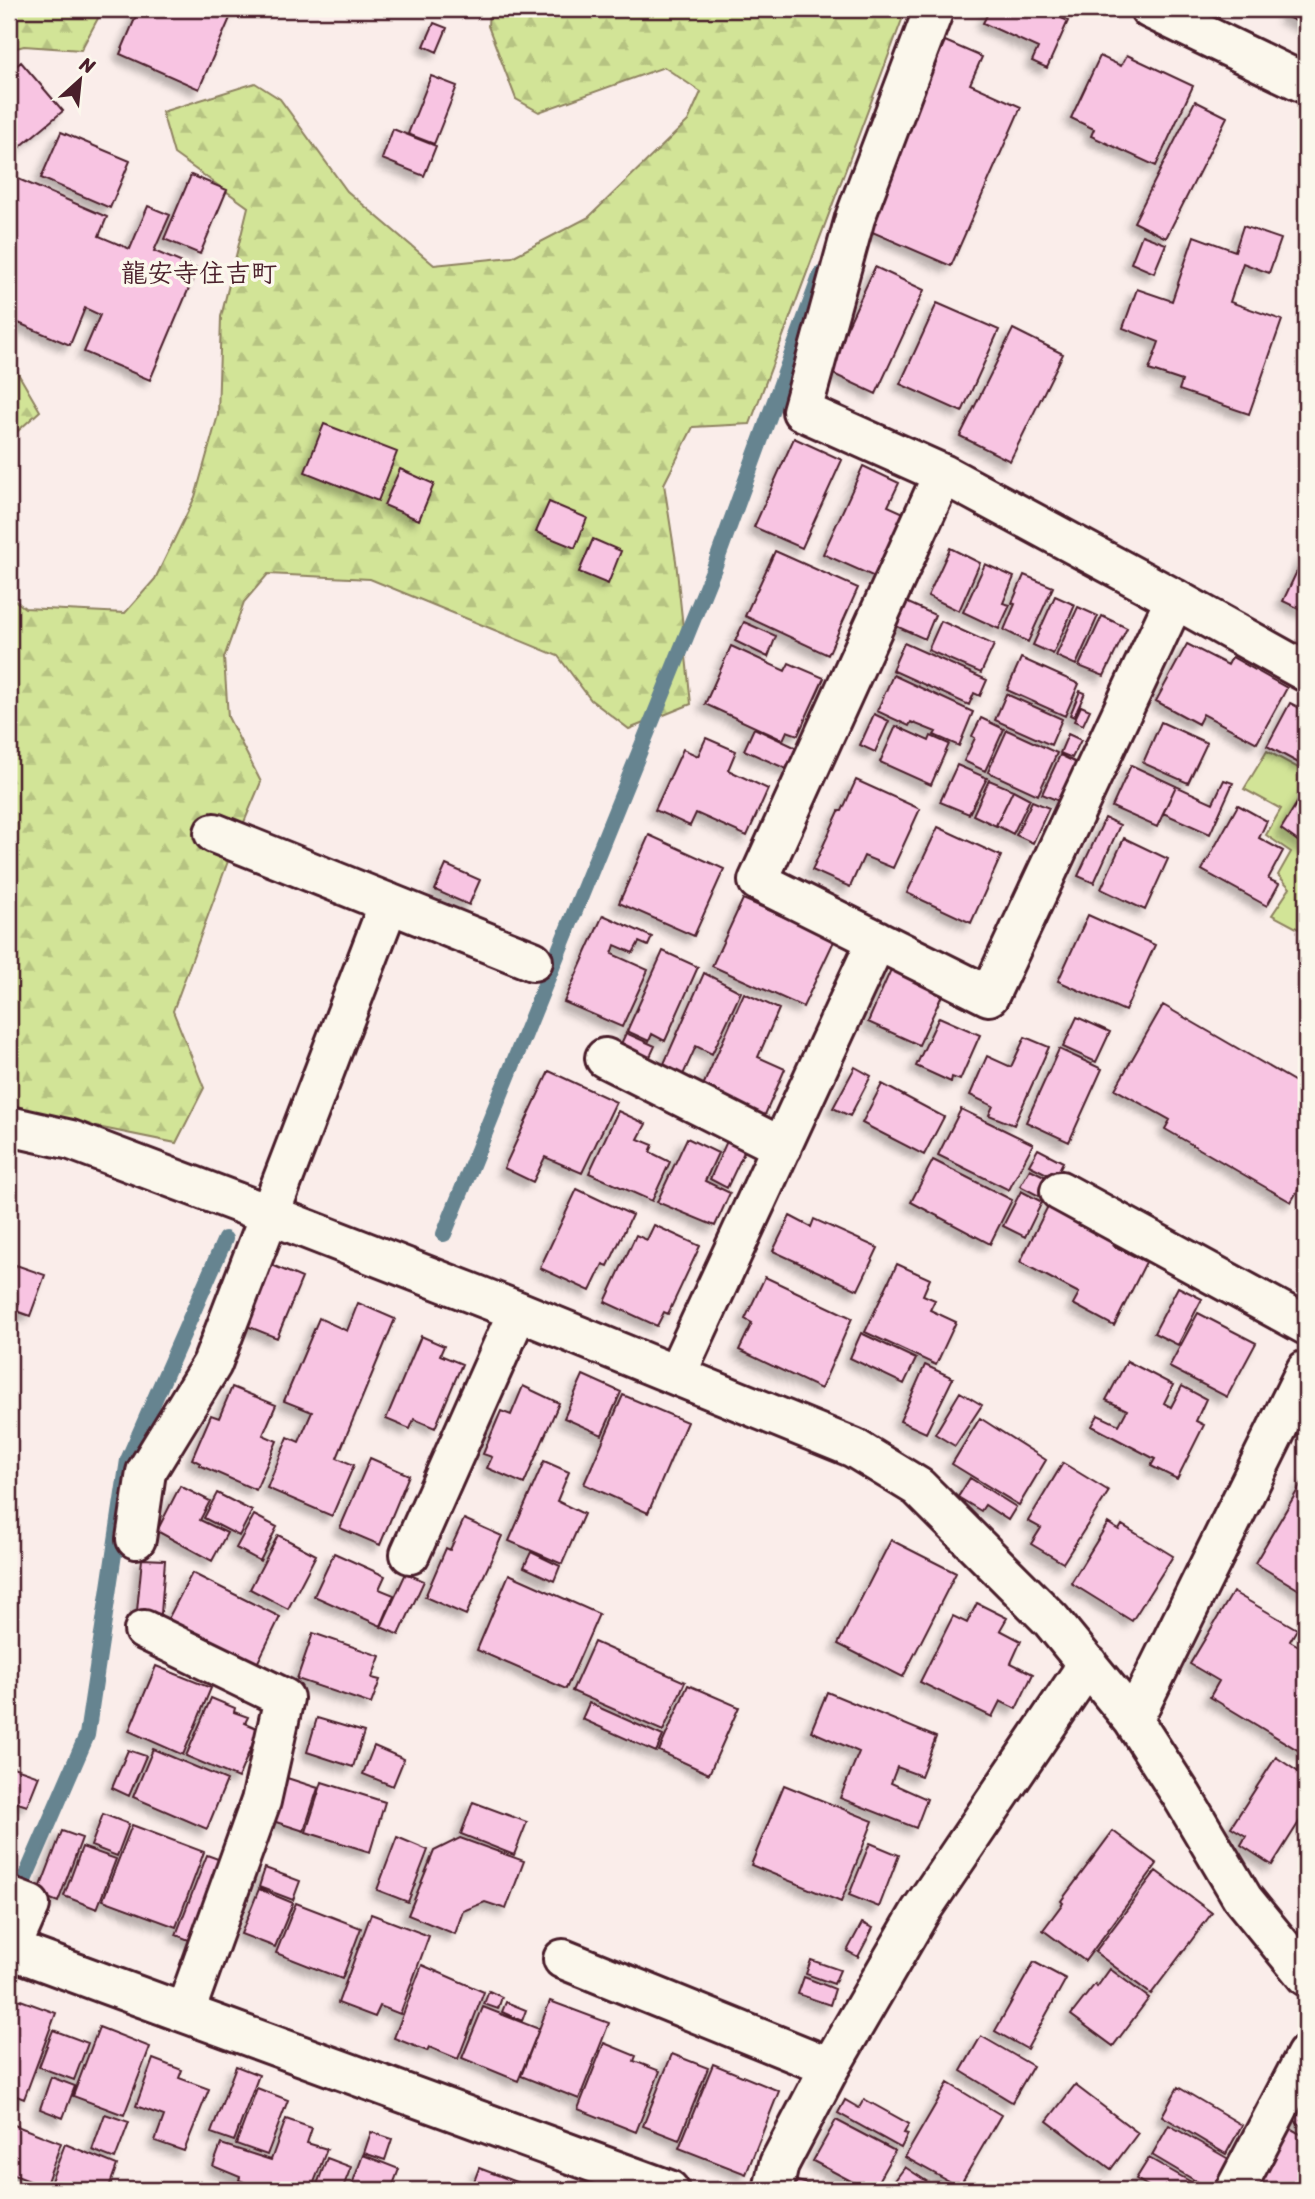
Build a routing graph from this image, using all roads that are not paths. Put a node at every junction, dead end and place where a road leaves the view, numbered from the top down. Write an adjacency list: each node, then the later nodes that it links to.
1 (934, 9): 4 (street)
2 (1150, 9): 3 (street)
3 (1306, 84)
4 (943, 474): 5 (street); 9 (street)
5 (1175, 599): 6 (street); 9 (street)
6 (1306, 672)
7 (214, 832): 8 (street)
8 (388, 903): 10 (street); 15 (street)
9 (877, 940): 13 (street)
10 (533, 961)
11 (605, 1058): 13 (street)
12 (9, 1126): 15 (street)
13 (782, 1147): 19 (street)
14 (1060, 1191): 17 (street)
15 (268, 1214): 16 (street); 20 (street)
16 (518, 1311): 19 (street); 21 (street)
17 (1306, 1325)
18 (1306, 1370): 24 (street)
19 (676, 1375): 23 (street)
20 (136, 1539)
21 (410, 1554)
22 (144, 1630): 29 (street)
23 (1088, 1664): 24 (street); 31 (street)
24 (1133, 1720): 28 (street)
25 (9, 1897): 26 (street)
26 (10, 1951): 29 (street)
27 (563, 1959): 31 (street)
28 (1306, 1976)
29 (185, 2012): 32 (street)
30 (1306, 2055): 34 (street)
31 (831, 2067): 33 (street)
32 (669, 2190)
33 (773, 2190)
34 (1235, 2190)

